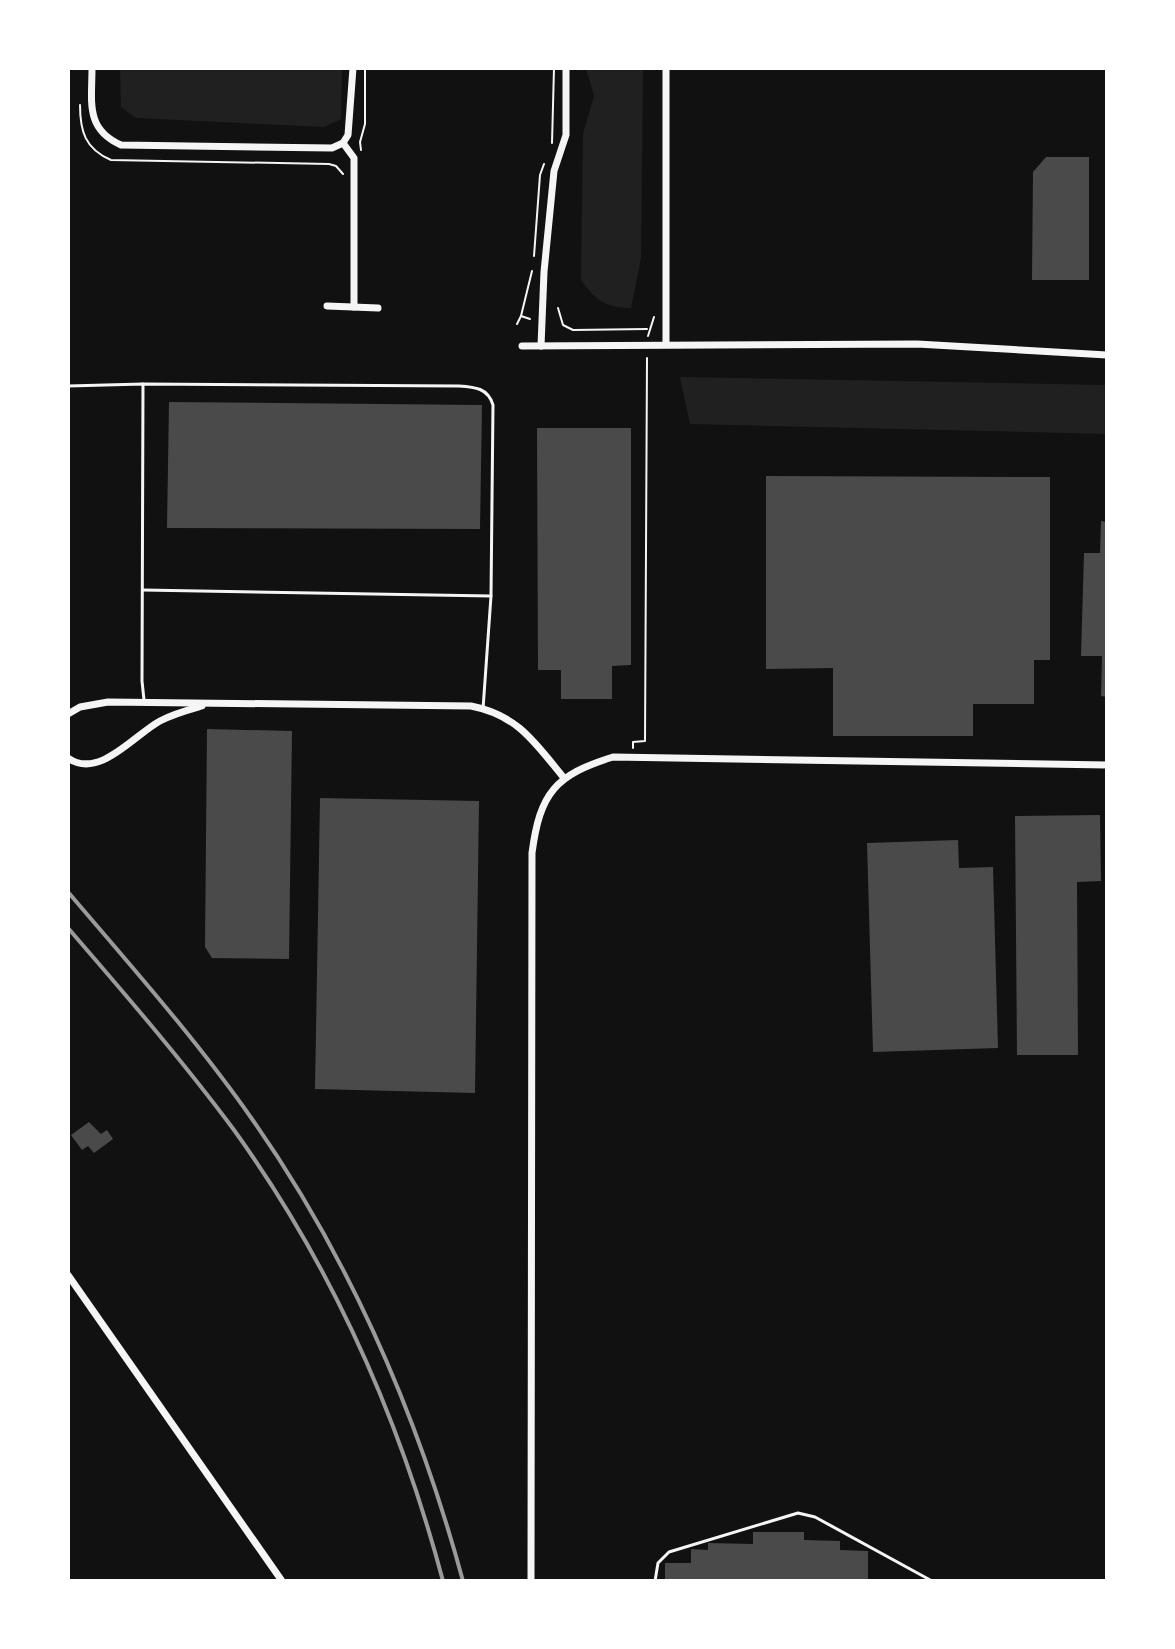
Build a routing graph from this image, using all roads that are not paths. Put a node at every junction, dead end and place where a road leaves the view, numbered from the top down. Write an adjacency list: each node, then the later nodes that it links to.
1 (92, 68): 5 (street)
2 (353, 68): 5 (street)
3 (566, 68): 11 (street)
4 (666, 68): 9 (street)
5 (343, 143): 7 (street)
6 (327, 306): 7 (street)
7 (354, 307): 8 (street)
8 (378, 308)
9 (666, 344): 11 (street); 12 (street)
10 (522, 346): 11 (street)
11 (541, 346)
12 (1107, 355)
13 (143, 384): 14 (lane); 15 (lane); 16 (lane)
14 (68, 386)
15 (143, 590): 16 (lane); 17 (lane)
16 (491, 596): 19 (lane)
17 (145, 703): 18 (street); 20 (street)
18 (208, 704): 19 (street); 21 (street)
19 (483, 709): 23 (street)
20 (68, 714)
21 (68, 758)
22 (1107, 765): 23 (street)
23 (564, 778): 26 (street)
24 (68, 1275): 25 (street)
25 (282, 1581)
26 (531, 1581)
27 (655, 1581): 28 (lane)
28 (932, 1581)

